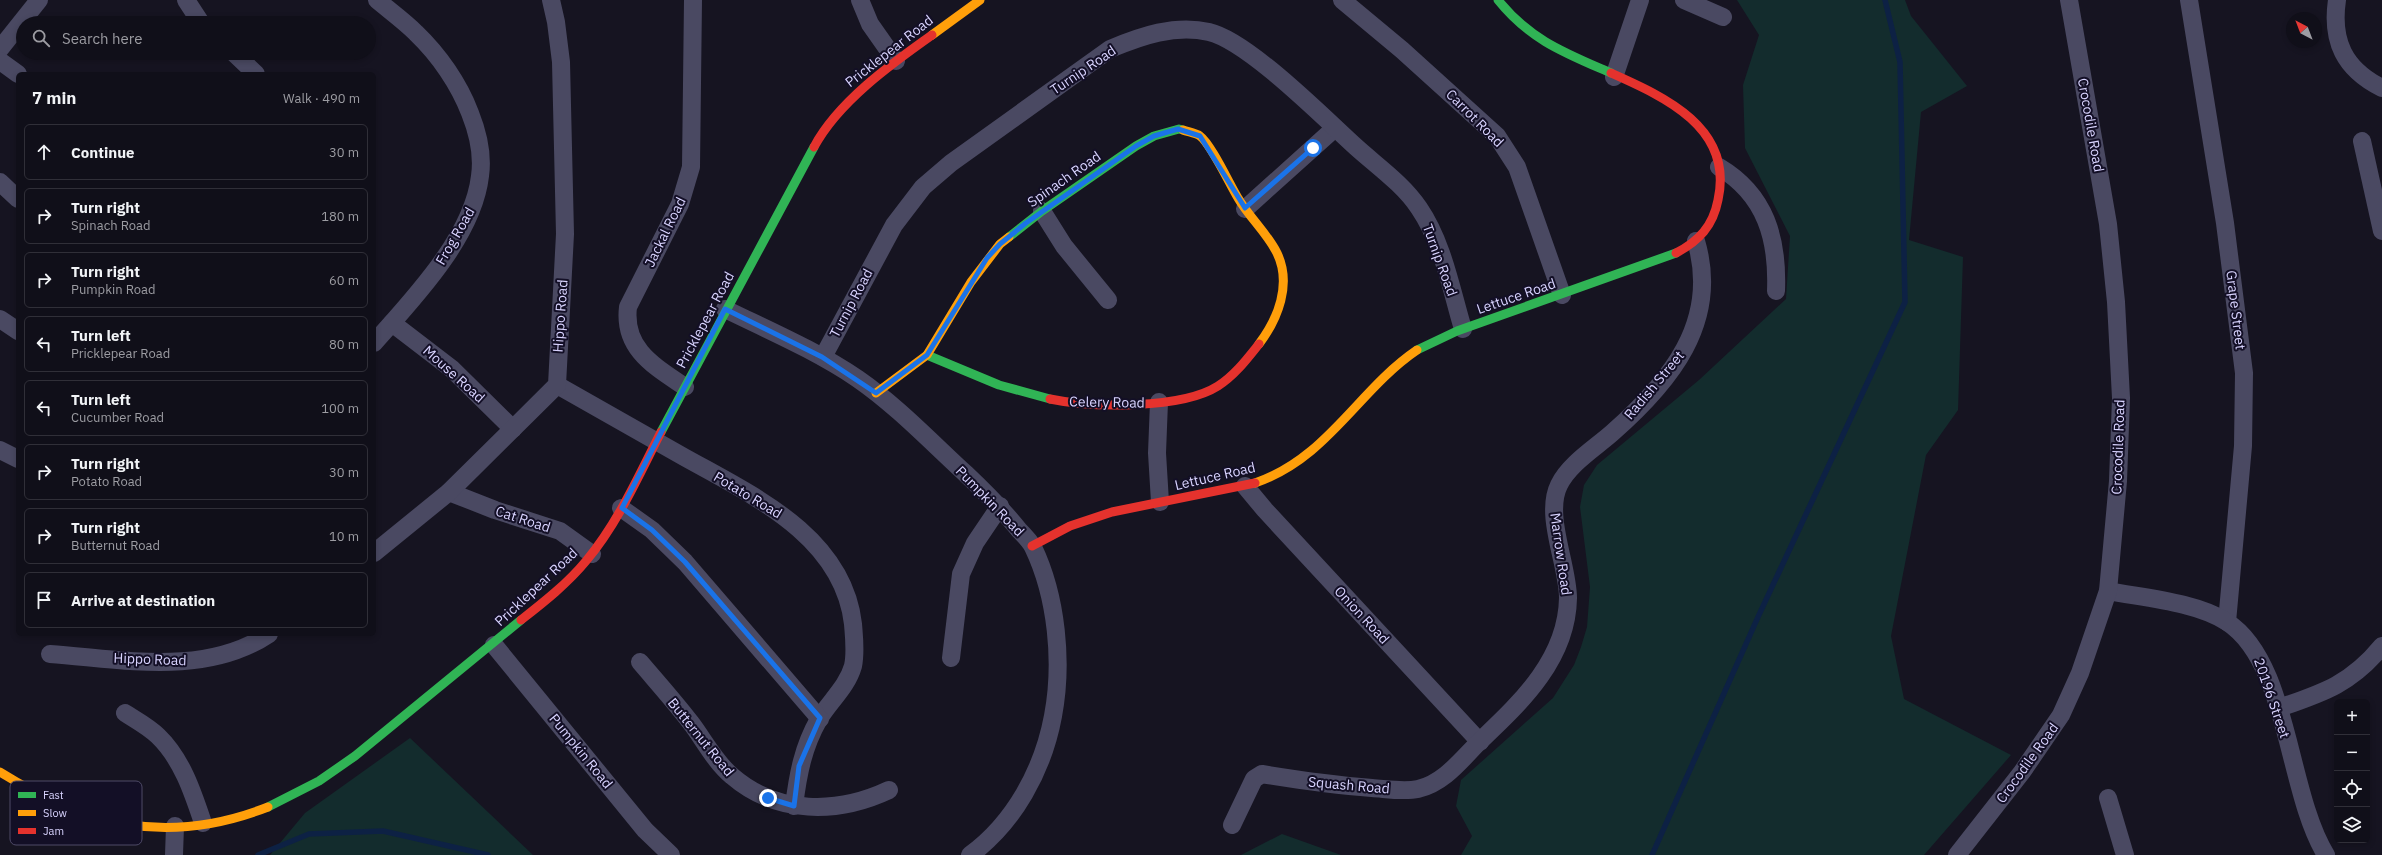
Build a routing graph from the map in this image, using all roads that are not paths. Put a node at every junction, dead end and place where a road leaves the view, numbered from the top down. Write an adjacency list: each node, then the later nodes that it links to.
1 (39, 0): 15 (street)
2 (186, 0): 16 (street)
3 (377, 0): 42 (street, Frog Road)
4 (551, 0): 48 (street, Hippo Road)
5 (693, 0): 49 (street, Jackal Road)
6 (860, 0): 22 (street)
7 (980, 0): 22 (street, Pricklepear Road)
8 (1342, 0): 38 (street, Carrot Road)
9 (1498, 0): 25 (street, Lettuce Road)
10 (1640, 0): 25 (street)
11 (1684, 0): 17 (street)
12 (2069, 0): 65 (street, Crocodile Road)
13 (2189, 0): 66 (street, Grape Street)
14 (2337, 0): 26 (street)
15 (26, 16)
16 (196, 16)
17 (1723, 17)
18 (16, 29): 19 (street)
19 (0, 49)
20 (241, 60): 23 (street)
21 (0, 61): 24 (street)
22 (896, 61): 40 (street, Pricklepear Road)
23 (254, 72)
24 (16, 73)
25 (1614, 76): 29 (street, Lettuce Road)
26 (2382, 88)
27 (1335, 128): 32 (street); 43 (street, Turnip Road); 47 (street, Turnip Road)
28 (2362, 141): 34 (street)
29 (1719, 167): 35 (street, Lettuce Road); 37 (street)
30 (0, 182): 31 (street)
31 (16, 197)
32 (1245, 208): 33 (street, Spinach Road); 36 (street, Spinach Road)
33 (1042, 211): 39 (street); 46 (street, Spinach Road)
34 (2382, 230)
35 (1696, 241): 38 (street, Lettuce Road); 56 (street, Radish Street)
36 (1277, 253): 51 (street, Celery Road)
37 (1776, 291)
38 (1562, 296): 43 (street, Lettuce Road)
39 (1108, 300)
40 (725, 309): 47 (street, Pumpkin Road); 49 (street, Pricklepear Road)
41 (0, 319): 44 (street)
42 (392, 323): 45 (street, Frog Road); 52 (street, Mouse Road)
43 (1463, 329): 57 (street, Lettuce Road)
44 (16, 330)
45 (376, 341)
46 (927, 355): 50 (street, Spinach Road); 51 (street, Celery Road)
47 (822, 357): 50 (street, Pumpkin Road)
48 (557, 385): 52 (street); 53 (street, Potato Road)
49 (685, 387): 53 (street, Pricklepear Road)
50 (876, 393): 60 (street, Pumpkin Road)
51 (1159, 402): 59 (street)
52 (513, 429): 58 (street)
53 (656, 441): 61 (street, Pricklepear Road); 75 (street, Potato Road)
54 (0, 450): 55 (street)
55 (16, 458)
56 (1560, 482): 76 (street, Marrow Road)
57 (1246, 486): 59 (street, Lettuce Road); 76 (street, Onion Road)
58 (449, 492): 63 (street); 64 (street, Cat Road)
59 (1160, 502): 62 (street, Lettuce Road)
60 (1000, 506): 62 (street, Pumpkin Road); 71 (street)
61 (622, 508): 64 (street, Pricklepear Road); 75 (street)
62 (1032, 546): 88 (street, Pumpkin Road)
63 (376, 551)
64 (592, 554): 68 (street, Pricklepear Road)
65 (2108, 591): 66 (street, 20196 Street); 89 (street, Crocodile Road)
66 (2227, 622): 73 (street, 20196 Street)
67 (265, 636): 70 (street, Hippo Road)
68 (494, 645): 82 (street, Pricklepear Road); 87 (street, Pumpkin Road)
69 (2380, 652): 73 (street)
70 (50, 654)
71 (951, 658)
72 (640, 662): 81 (street, Butternut Road)
73 (2279, 708): 91 (street, 20196 Street)
74 (125, 713): 82 (street)
75 (820, 718): 81 (street, Potato Road)
76 (1480, 742): 83 (street, Squash Road)
77 (0, 772): 78 (street, Pricklepear Road)
78 (16, 781)
79 (889, 790): 81 (street, Butternut Road)
80 (2108, 798): 90 (street)
81 (794, 806)
82 (203, 823): 85 (street, Pricklepear Road)
83 (1232, 825)
84 (142, 826): 85 (street, Pricklepear Road)
85 (175, 826): 86 (street)
86 (174, 855)
87 (670, 855)
88 (970, 855)
89 (1957, 855)
90 (2125, 855)
91 (2325, 855)

